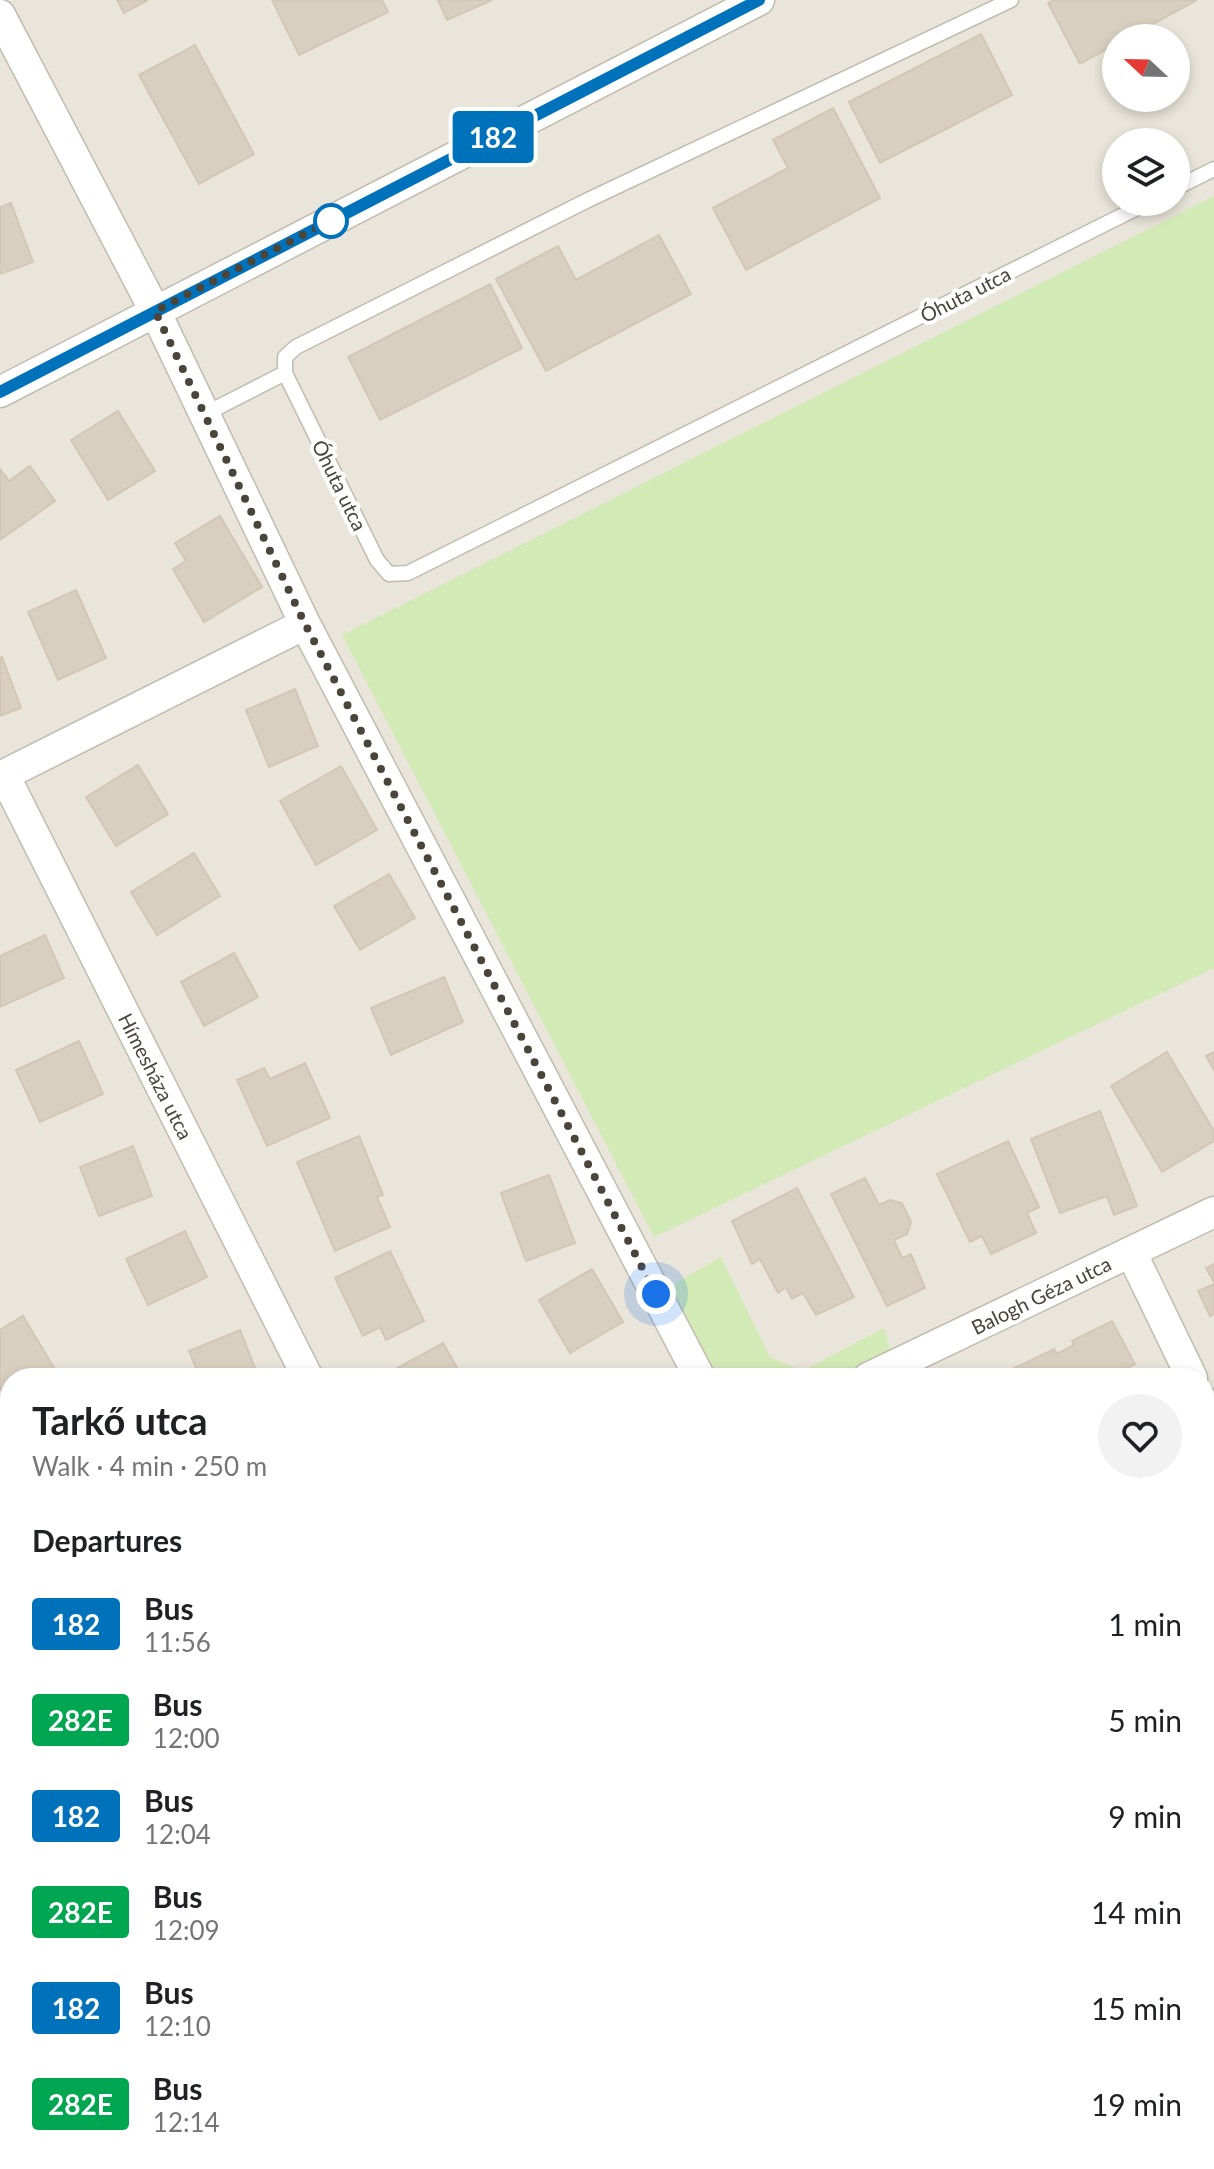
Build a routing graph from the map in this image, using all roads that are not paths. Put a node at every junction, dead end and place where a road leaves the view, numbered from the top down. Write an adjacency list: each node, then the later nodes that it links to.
1 (759, 0): 7 (street)
2 (1011, 0): 8 (lane)
3 (0, 15): 7 (street)
4 (1214, 169): 5 (lane)
5 (1190, 181)
6 (1121, 216): 8 (lane, Óhuta utca)
7 (155, 311): 9 (street); 10 (street)
8 (285, 373): 10 (lane)
9 (0, 392)
10 (205, 414): 11 (street)
11 (305, 624): 12 (street); 16 (street)
12 (2, 776): 15 (street, Hímesháza utca)
13 (1214, 1212): 14 (street, Balogh Géza utca)
14 (1131, 1252): 17 (street, Balogh Géza utca); 18 (street)
15 (303, 1368)
16 (695, 1368)
17 (889, 1368)
18 (1187, 1368)

